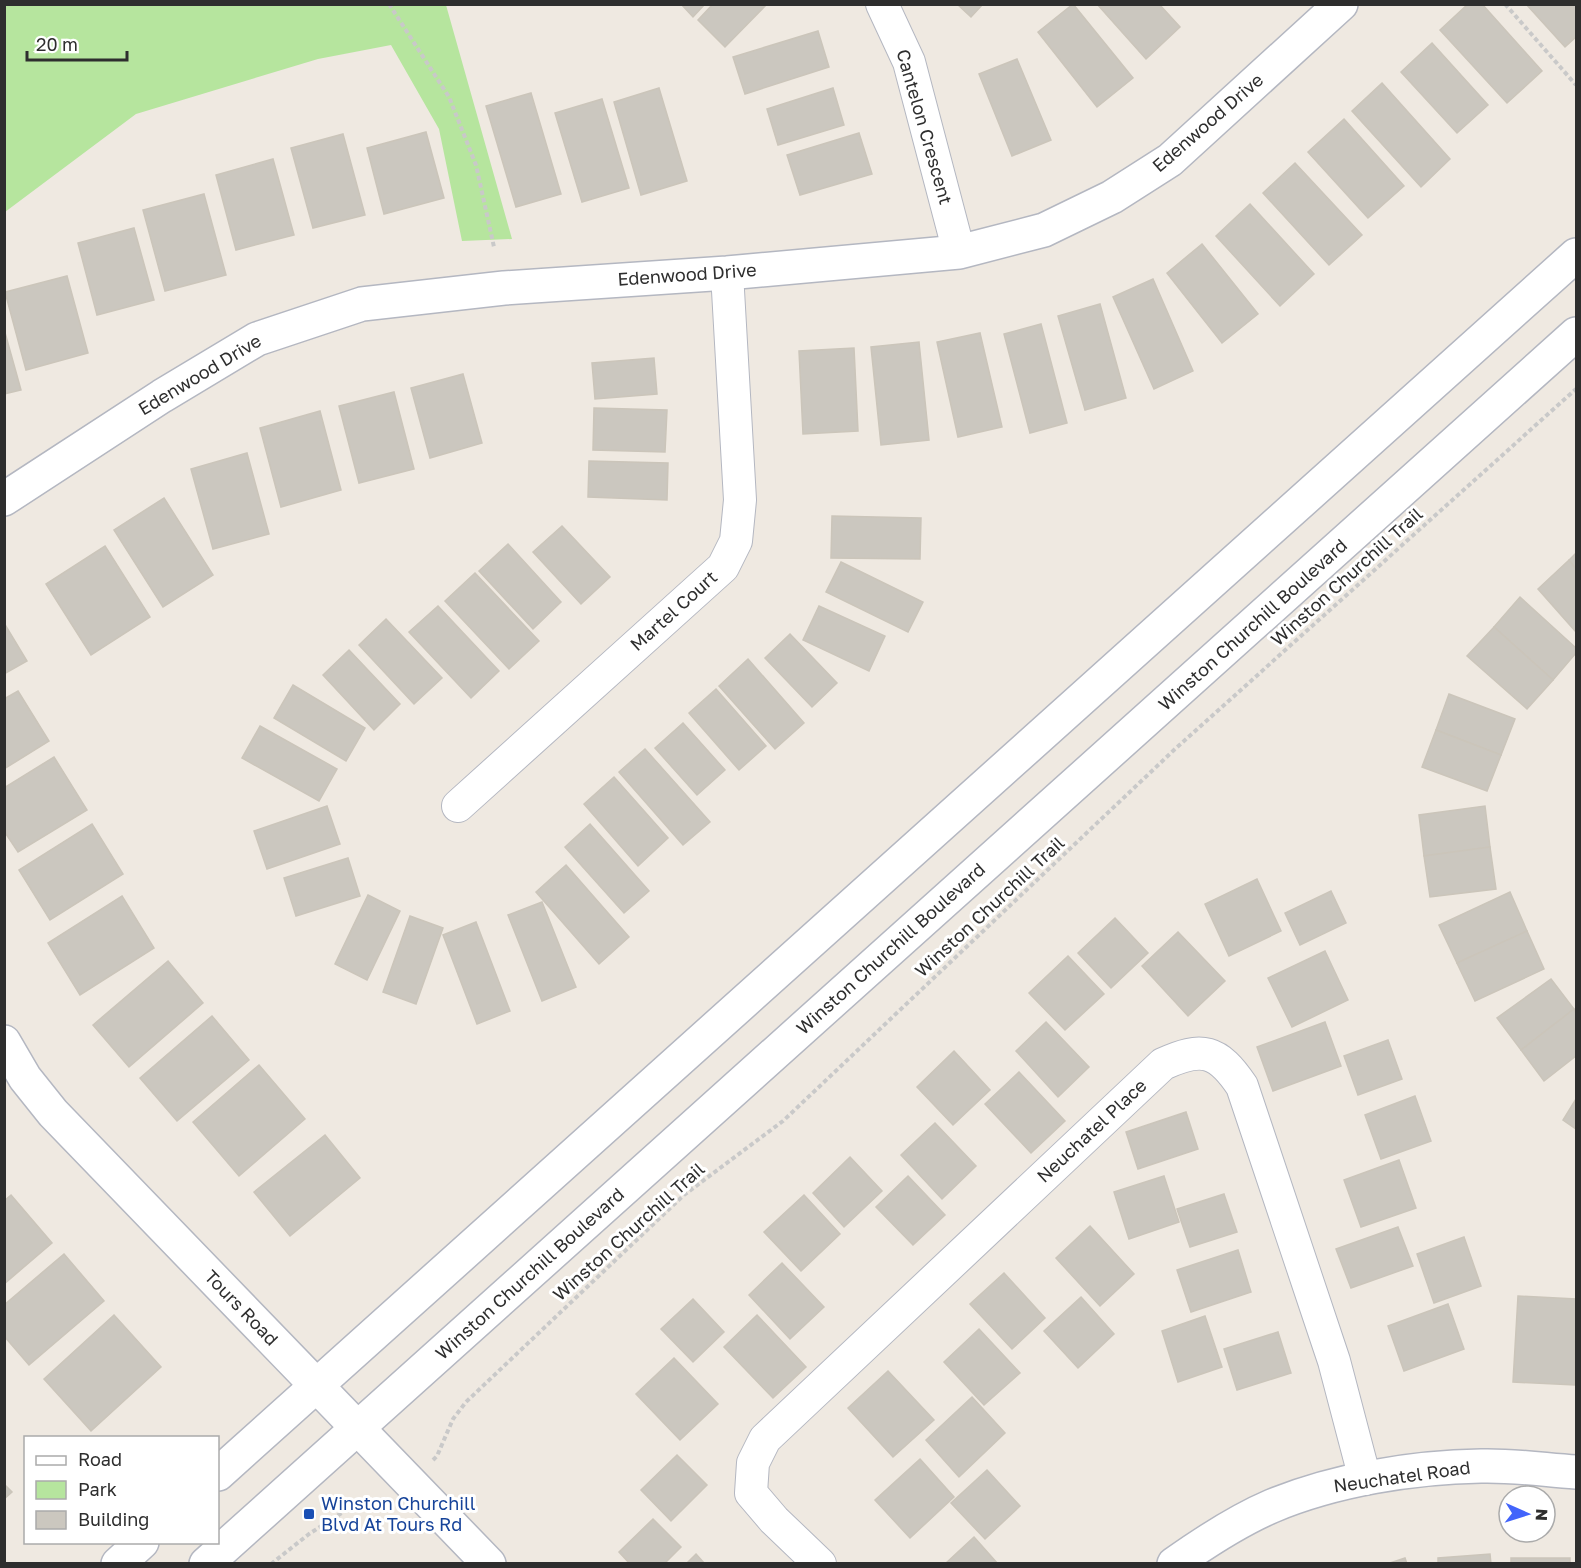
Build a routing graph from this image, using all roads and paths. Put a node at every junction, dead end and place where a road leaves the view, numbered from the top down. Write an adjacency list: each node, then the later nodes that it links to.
1 (389, 4): 6 (path)
2 (882, 4): 7 (street, Cantelon Crescent)
3 (1341, 4): 7 (main road, Edenwood Drive)
4 (1505, 4): 5 (path)
5 (1576, 84)
6 (494, 246)
7 (959, 252): 9 (main road, Edenwood Drive)
8 (1576, 255): 15 (main road)
9 (727, 273): 12 (main road, Edenwood Drive); 13 (street, Martel Court)
10 (1576, 334): 16 (main road, Winston Churchill Boulevard)
11 (1576, 389): 17 (path, Winston Churchill Trail)
12 (4, 500)
13 (458, 806)
14 (4, 1042): 15 (main road, Tours Road)
15 (316, 1386): 16 (main road, Tours Road); 19 (main road)
16 (357, 1428): 24 (main road, Winston Churchill Boulevard); 26 (main road, Tours Road)
17 (437, 1456)
18 (1576, 1472): 20 (main road, Neuchatel Road)
19 (219, 1473)
20 (1365, 1479): 27 (street, Neuchatel Place); 28 (main road, Neuchatel Road)
21 (380, 1505): 25 (path)
22 (140, 1544): 23 (main road)
23 (118, 1563)
24 (206, 1563)
25 (272, 1563)
26 (489, 1563)
27 (820, 1563)
28 (1174, 1563)

